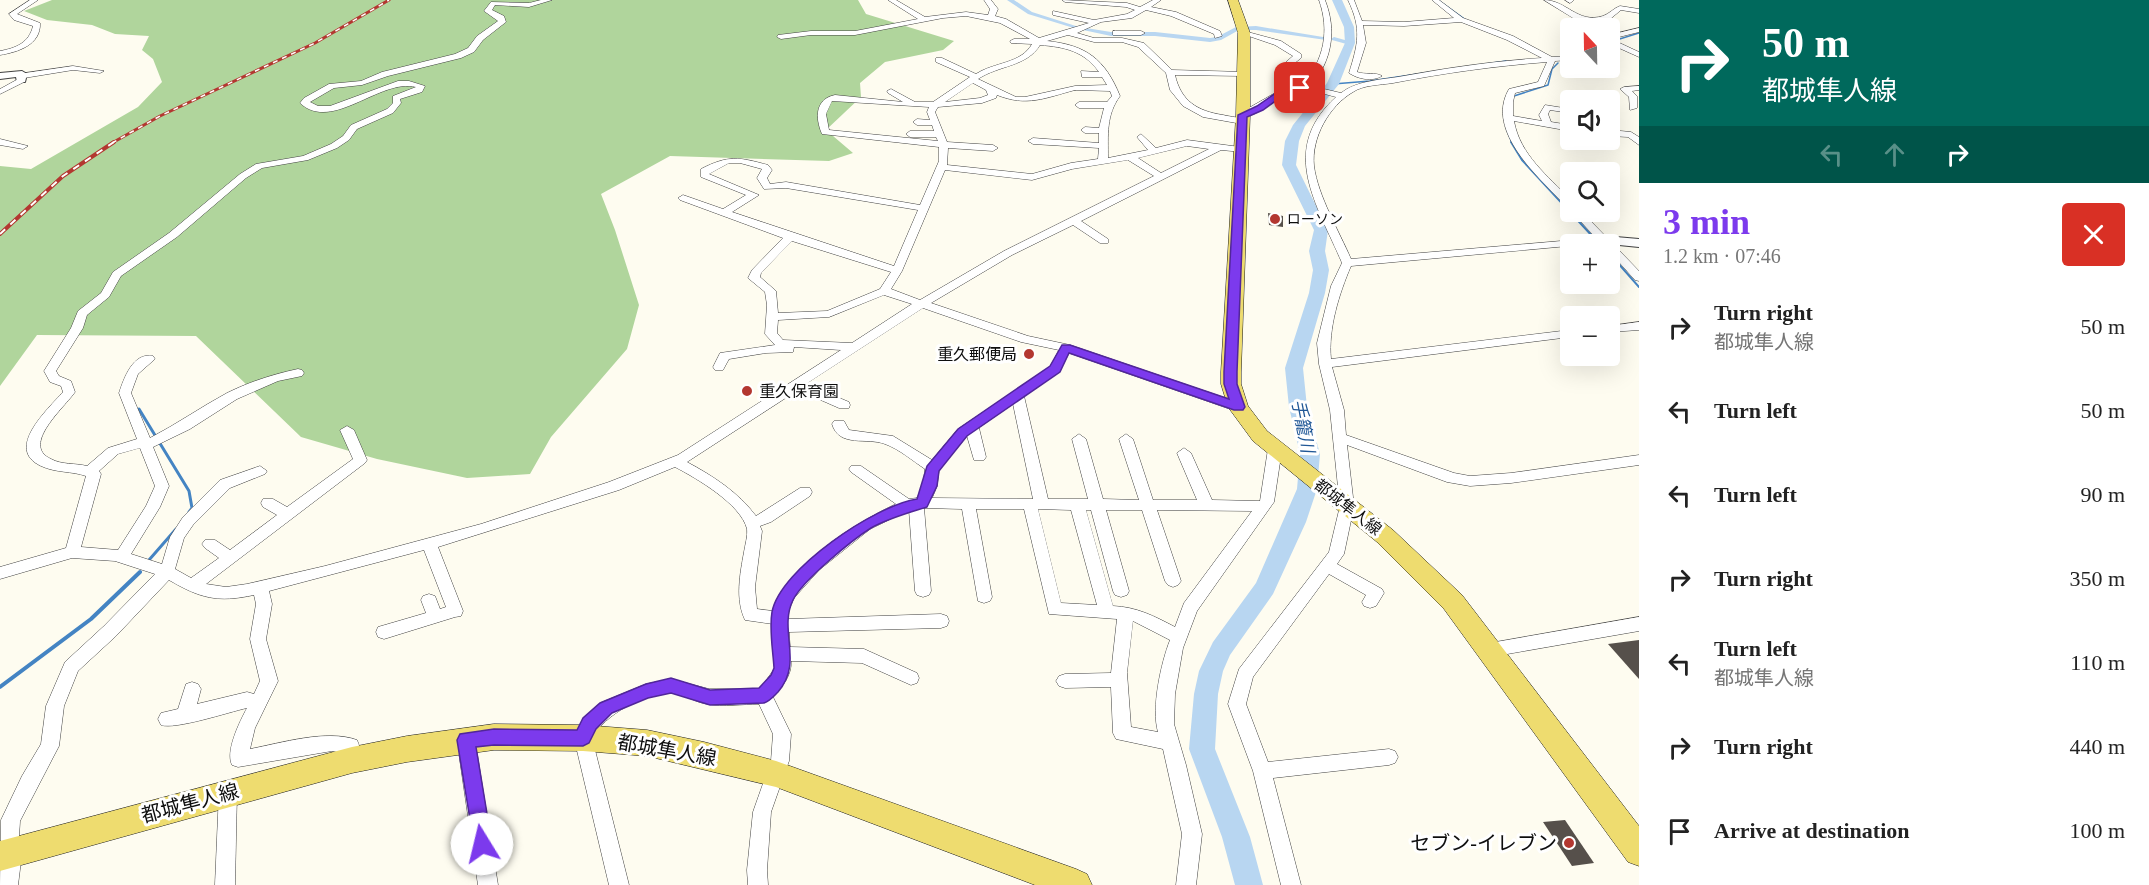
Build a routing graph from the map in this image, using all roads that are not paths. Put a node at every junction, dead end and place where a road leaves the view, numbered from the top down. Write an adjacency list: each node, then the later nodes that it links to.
1 (35, 0): 39 (street)
2 (549, 0): 145 (street)
3 (891, 0): 20 (street)
4 (987, 0): 16 (street)
5 (1065, 0): 12 (street)
6 (1158, 0): 12 (street)
7 (1233, 0): 29 (main road, 都城隼人線)
8 (1322, 0): 54 (street)
9 (1351, 0): 24 (street)
10 (1435, 0): 21 (street)
11 (1547, 0): 18 (street)
12 (1144, 9): 15 (street); 23 (street)
13 (1639, 10): 19 (street)
14 (1056, 13): 23 (street)
15 (1178, 16): 25 (street); 33 (street)
16 (991, 17): 20 (street); 22 (street)
17 (1013, 17): 22 (street)
18 (1579, 18)
19 (1606, 18)
20 (925, 20): 34 (street)
21 (1462, 20): 24 (street); 42 (street)
22 (1003, 21): 27 (street)
23 (1094, 22): 28 (street)
24 (1359, 22): 42 (street)
25 (1169, 23)
26 (1030, 24): 27 (street)
27 (1017, 28): 37 (street)
28 (1085, 28): 31 (street); 32 (street)
29 (1244, 30): 49 (main road, 都城隼人線); 57 (street)
30 (1639, 30): 35 (street)
31 (1068, 33): 37 (street); 46 (street)
32 (1140, 33)
33 (1218, 36)
34 (781, 37)
35 (1620, 38)
36 (1014, 41): 37 (street)
37 (1038, 41): 48 (street); 52 (street)
38 (1620, 46): 41 (street)
39 (0, 53)
40 (1560, 55): 42 (street)
41 (1639, 55)
42 (1548, 58): 43 (street); 60 (street); 68 (street)
43 (1560, 58)
44 (939, 60): 52 (street)
45 (100, 71): 51 (street)
46 (1170, 72): 49 (street); 67 (street)
47 (1084, 73): 48 (street)
48 (1104, 74): 53 (street)
49 (1244, 74): 67 (main road, 都城隼人線)
50 (0, 76): 51 (street)
51 (22, 78): 59 (street)
52 (974, 78): 56 (street); 62 (street)
53 (1112, 87): 56 (street); 64 (street)
54 (1305, 88): 57 (street); 60 (street)
55 (1639, 88): 65 (street)
56 (990, 89): 62 (street)
57 (1288, 89): 67 (street)
58 (891, 91): 61 (street)
59 (0, 92)
60 (1342, 96): 110 (street)
61 (912, 104): 62 (street); 75 (street)
62 (935, 105): 70 (street)
63 (1079, 105): 64 (street)
64 (1109, 105): 74 (street)
65 (1633, 108)
66 (1560, 109): 71 (street)
67 (1242, 118): 87 (main road, 都城隼人線)
68 (1509, 118): 71 (street); 96 (street)
69 (1622, 122): 77 (street)
70 (936, 123): 75 (street); 76 (street)
71 (1547, 124): 72 (street)
72 (1560, 126)
73 (1085, 130): 74 (street)
74 (1104, 130): 84 (street)
75 (911, 131): 76 (street); 82 (street)
76 (940, 134): 82 (street)
77 (1632, 135): 81 (street)
78 (1141, 137): 88 (street)
79 (0, 141): 83 (street)
80 (1033, 141): 84 (street)
81 (1639, 142)
82 (943, 144): 86 (street); 91 (street)
83 (23, 146)
84 (1104, 146): 90 (street)
85 (1220, 147): 87 (street); 88 (street); 93 (street)
86 (993, 148)
87 (1240, 150): 130 (main road, 都城隼人線)
88 (1154, 151): 89 (street)
89 (1129, 157): 90 (street); 93 (street)
90 (1103, 161): 91 (street)
91 (942, 167): 99 (street)
92 (787, 173): 94 (street)
93 (1160, 176): 101 (street)
94 (786, 185): 95 (street); 99 (street)
95 (767, 188): 97 (street); 97 (street)
96 (1560, 193)
97 (754, 195): 100 (street)
98 (682, 198): 100 (street)
99 (923, 208): 111 (street)
100 (725, 212): 104 (street)
101 (1073, 220): 105 (street); 114 (street)
102 (1587, 222): 103 (street)
103 (1599, 234)
104 (790, 237): 111 (street); 115 (street)
105 (1104, 241)
106 (1620, 243): 107 (street)
107 (1639, 243)
108 (1560, 246): 110 (street)
109 (1620, 257): 112 (street)
110 (1347, 262): 122 (street)
111 (897, 271): 113 (street)
112 (1639, 278)
113 (884, 291): 114 (street); 115 (street)
114 (921, 304): 119 (street); 120 (street)
115 (773, 317): 119 (street)
116 (1639, 326): 117 (street)
117 (1620, 328)
118 (1560, 335): 122 (street)
119 (848, 347): 123 (street); 127 (street)
120 (1066, 348): 128 (street); 130 (street)
121 (149, 359): 137 (street)
122 (1325, 364): 134 (street)
123 (719, 367)
124 (262, 369): 126 (street)
125 (294, 370): 126 (street)
126 (273, 378): 137 (street)
127 (798, 385): 129 (street); 142 (street)
128 (1018, 396): 132 (street); 151 (street)
129 (844, 405)
130 (1238, 407): 138 (main road, 都城隼人線)
131 (839, 424): 143 (street)
132 (972, 427): 140 (street); 143 (street)
133 (347, 430): 158 (street)
134 (1341, 438): 141 (street); 157 (street)
135 (1079, 439): 153 (street)
136 (1126, 439): 154 (street)
137 (152, 441): 145 (street); 163 (street)
138 (1277, 451): 156 (street); 157 (main road, 都城隼人線)
139 (1184, 453): 155 (street)
140 (979, 457)
141 (1639, 460)
142 (675, 461): 159 (street); 160 (street)
143 (933, 467): 150 (street)
144 (856, 469): 150 (street)
145 (90, 471): 162 (street)
146 (260, 471): 167 (street)
147 (805, 492): 159 (street)
148 (268, 503): 158 (street)
149 (968, 504): 150 (street); 151 (street); 173 (street)
150 (915, 505): 171 (street); 180 (street)
151 (1036, 505): 152 (street); 176 (street)
152 (1077, 505): 153 (street); 176 (street)
153 (1098, 505): 154 (street); 172 (street)
154 (1148, 506): 155 (street); 168 (street)
155 (1207, 506): 156 (street)
156 (1264, 506): 183 (street)
157 (1347, 506): 165 (street); 184 (main road, 都城隼人線)
158 (286, 513): 164 (street)
159 (753, 523): 180 (street)
160 (429, 543): 170 (street); 178 (street)
161 (210, 544): 164 (street)
162 (72, 552): 163 (street); 166 (street)
163 (121, 557): 167 (street)
164 (231, 558): 169 (street)
165 (1326, 565): 175 (street); 199 (street)
166 (0, 573)
167 (167, 573): 169 (street); 203 (street)
168 (1173, 581)
169 (191, 587): 170 (street)
170 (260, 587): 191 (street)
171 (922, 591)
172 (1121, 591)
173 (984, 597)
174 (429, 600): 178 (street)
175 (1370, 602)
176 (1107, 612): 177 (street)
177 (1126, 613): 183 (street); 187 (street)
178 (435, 617): 182 (street)
179 (941, 621): 180 (street)
180 (781, 622): 185 (street)
181 (1639, 624): 184 (street)
182 (384, 632)
183 (1179, 638): 196 (street)
184 (1490, 650): 202 (main road, 都城隼人線)
185 (783, 654): 186 (street); 190 (street)
186 (911, 678)
187 (1119, 680): 188 (street); 196 (street)
188 (1065, 681)
189 (192, 689): 192 (street)
190 (764, 696): 194 (street); 200 (street)
191 (258, 703): 192 (street); 198 (street)
192 (185, 716): 193 (street)
193 (167, 719)
194 (583, 738): 195 (main road, 都城隼人線); 200 (main road, 都城隼人線); 207 (street)
195 (466, 740): 198 (main road, 都城隼人線); 206 (street)
196 (1170, 742): 210 (street)
197 (1389, 757): 199 (street)
198 (352, 760): 201 (main road, 都城隼人線)
199 (1262, 771): 211 (street)
200 (776, 774): 208 (street); 209 (main road, 都城隼人線)
201 (228, 792): 203 (main road, 都城隼人線); 205 (street)
202 (1639, 851)
203 (6, 854): 204 (street)
204 (8, 885)
205 (225, 885)
206 (488, 885)
207 (619, 885)
208 (758, 885)
209 (1076, 885)
210 (1186, 885)
211 (1291, 885)

